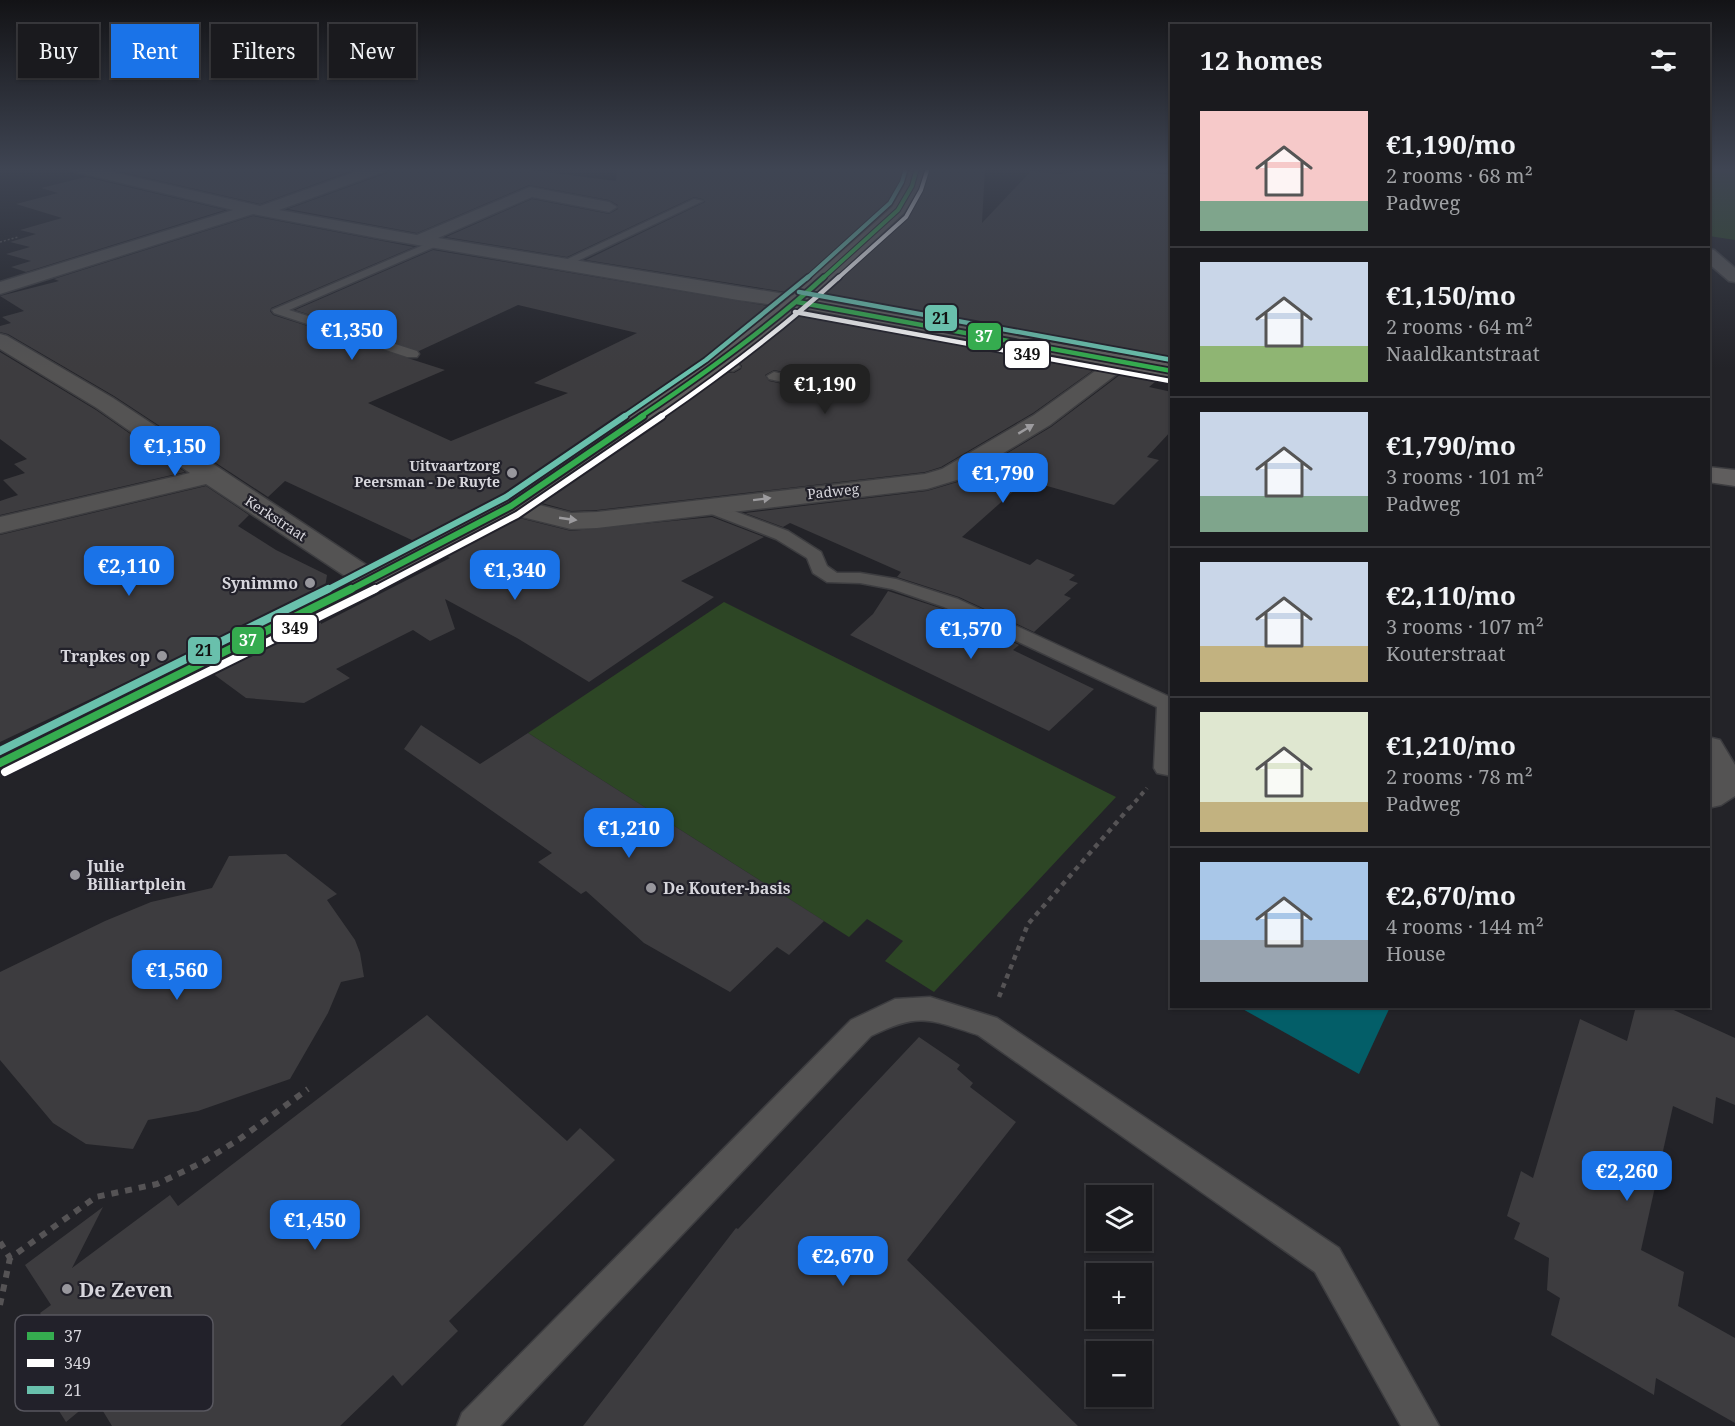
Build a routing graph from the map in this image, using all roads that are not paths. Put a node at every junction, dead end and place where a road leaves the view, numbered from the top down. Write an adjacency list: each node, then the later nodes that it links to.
1 (176, 235): 10 (street)
2 (388, 235): 6 (street)
3 (443, 235): 6 (street)
4 (626, 235): 8 (lane)
5 (871, 235): 11 (street)
6 (428, 242): 8 (street); 13 (lane)
7 (1710, 256): 9 (street)
8 (563, 264): 11 (street)
9 (1735, 277)
10 (0, 288)
11 (797, 302): 14 (street); 21 (street)
12 (0, 340): 19 (street, Kerkstraat)
13 (412, 354)
14 (1123, 360): 15 (street); 22 (street, Padweg, one-way to 14)
15 (1170, 371)
16 (774, 376): 17 (lane)
17 (839, 390)
18 (1710, 474): 20 (street)
19 (210, 475): 23 (street); 24 (street, Kerkstraat)
20 (1735, 478)
21 (511, 506): 22 (street, Padweg, one-way to 22); 24 (street)
22 (707, 506): 27 (lane)
23 (0, 525)
24 (370, 580): 26 (street)
25 (1710, 753): 28 (street)
26 (0, 763)
27 (1168, 768)
28 (1724, 788)
29 (475, 1426): 30 (lane)
30 (1421, 1426)

